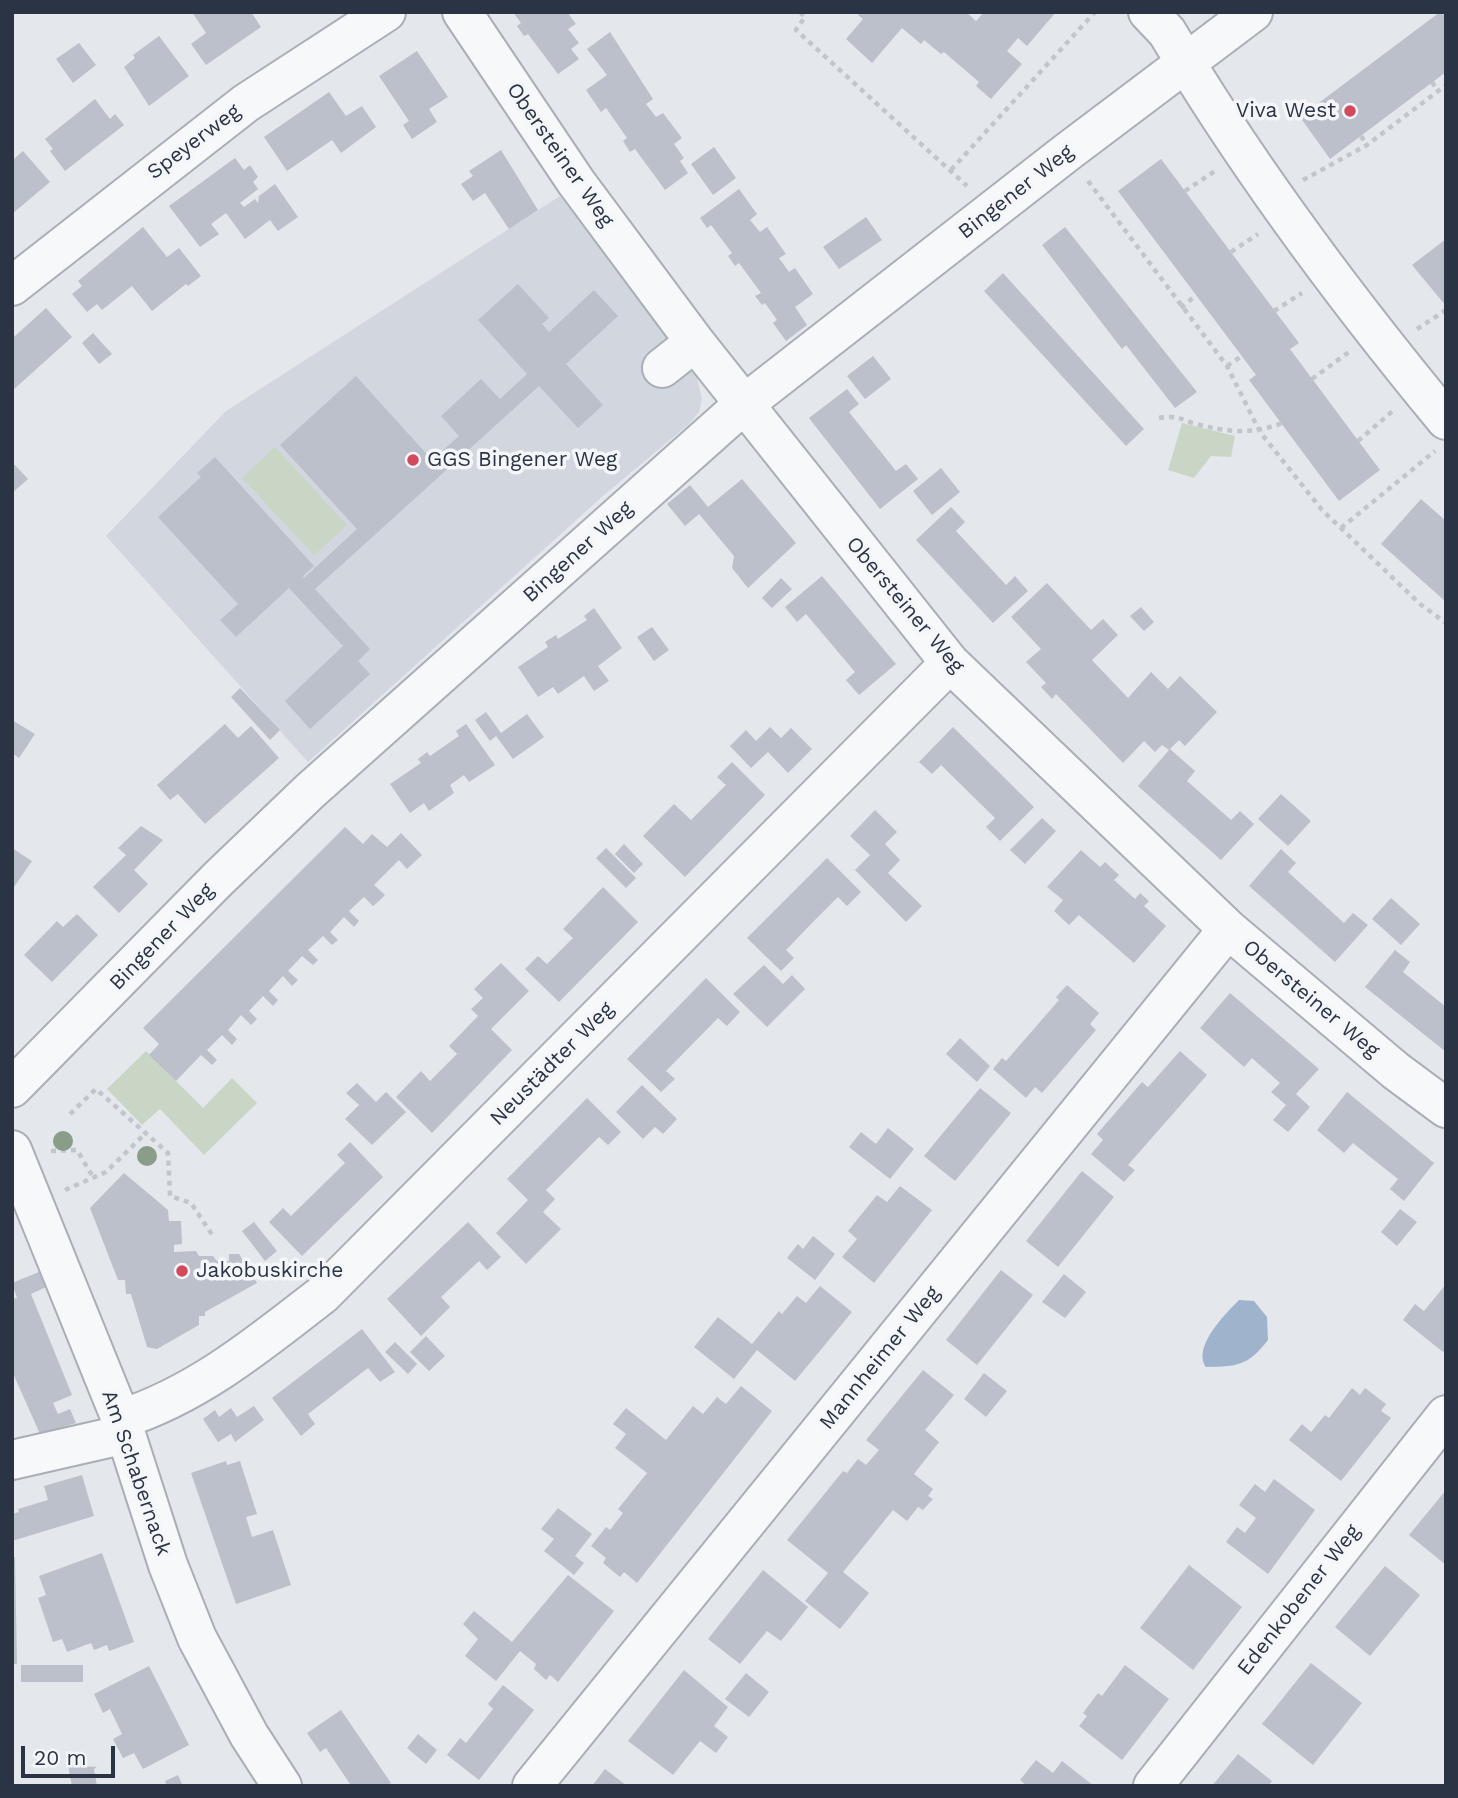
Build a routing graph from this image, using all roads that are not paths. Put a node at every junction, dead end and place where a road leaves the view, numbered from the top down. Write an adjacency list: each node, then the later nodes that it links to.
1 (386, 12): 6 (street, Speyerweg)
2 (462, 12): 7 (street, Obersteiner Weg)
3 (1149, 12): 5 (street)
4 (1253, 12): 5 (street, Bingener Weg)
5 (1186, 63): 9 (street, Bingener Weg); 10 (street)
6 (12, 286)
7 (695, 342): 8 (street); 9 (street, Obersteiner Weg)
8 (662, 368)
9 (743, 405): 11 (street, Obersteiner Weg); 13 (street, Bingener Weg)
10 (1446, 420)
11 (950, 663): 12 (street, Obersteiner Weg); 17 (street, Neustädter Weg)
12 (1228, 929): 14 (street, Obersteiner Weg); 20 (street, Mannheimer Weg)
13 (12, 1088)
14 (1446, 1108)
15 (28, 1151): 17 (street, Am Schabernack)
16 (1446, 1415): 21 (street, Edenkobener Weg)
17 (124, 1427): 18 (street, Neustädter Weg); 19 (street, Am Schabernack)
18 (12, 1460)
19 (282, 1786)
20 (532, 1786)
21 (1153, 1786)

